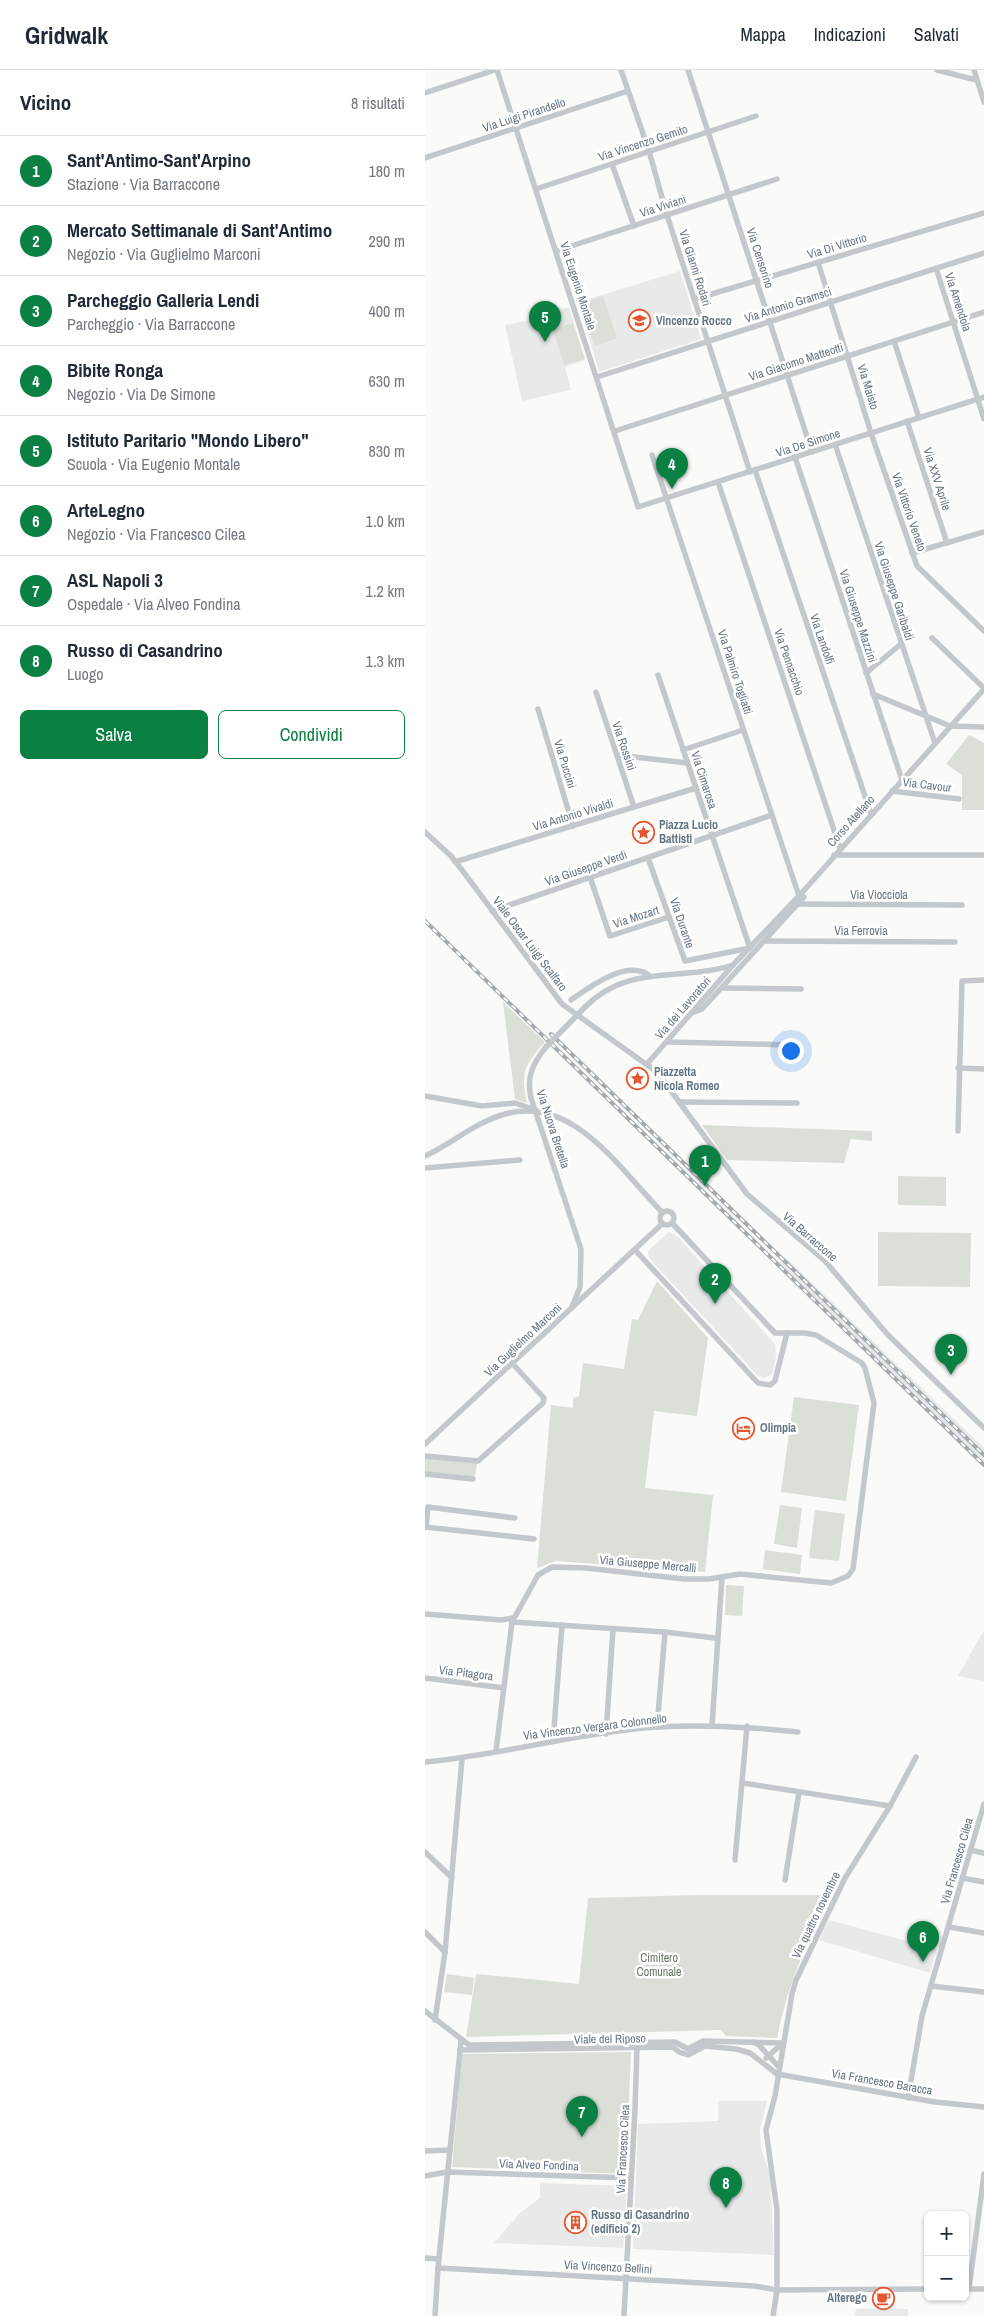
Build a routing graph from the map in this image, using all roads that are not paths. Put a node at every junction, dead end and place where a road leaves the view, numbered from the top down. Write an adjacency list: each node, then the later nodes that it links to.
1 (496, 70): 8 (street); 11 (street, Via Eugenio Montale)
2 (621, 70): 7 (street, Via Gianni Rodari)
3 (688, 70): 12 (street, Via Censorino)
4 (937, 70): 6 (street)
5 (974, 70): 6 (street)
6 (976, 80): 9 (street)
7 (628, 91): 11 (street, Via Luigi Pirandello); 13 (street, Via Gianni Rodari)
8 (425, 93)
9 (984, 102)
10 (756, 116): 12 (street, Via Vincenzo Gemito)
11 (516, 129): 14 (street, Via Luigi Pirandello); 17 (street, Via Eugenio Montale)
12 (708, 132): 13 (street, Via Vincenzo Gemito); 18 (street, Via Censorino)
13 (649, 151): 15 (street, Via Vincenzo Gemito); 20 (street, Via Gianni Rodari)
14 (425, 158)
15 (612, 164): 17 (street, Via Vincenzo Gemito); 21 (street)
16 (777, 180): 18 (street, Via Viviani)
17 (536, 188): 22 (street, Via Eugenio Montale)
18 (729, 195): 20 (street, Via Viviani); 26 (street, Via Censorino)
19 (984, 213): 24 (street, Via Di Vittorio)
20 (667, 215): 21 (street, Via Viviani); 27 (street, Via Gianni Rodari)
21 (634, 226): 22 (street, Via Viviani)
22 (556, 251): 36 (street, Via Eugenio Montale)
23 (984, 252): 25 (street, Via Antonio Gramsci)
24 (818, 262): 26 (street, Via Di Vittorio); 28 (street, Via Maisto)
25 (936, 268): 28 (street, Via Antonio Gramsci); 30 (street, Via Amendola)
26 (756, 280): 27 (street, Via Di Vittorio); 31 (street, Via Censorino)
27 (695, 299): 33 (street, Via Gianni Rodari)
28 (831, 302): 31 (street, Via Antonio Gramsci); 34 (street, Via Maisto)
29 (984, 312): 30 (street, Via Giacomo Matteotti)
30 (954, 321): 32 (street, Via Giacomo Matteotti); 38 (street, Via Amendola)
31 (770, 322): 33 (street, Via Antonio Gramsci); 35 (street, Via Censorino)
32 (894, 341): 34 (street, Via Giacomo Matteotti); 39 (street)
33 (708, 342): 36 (street, Via Antonio Gramsci); 37 (street, Via Gianni Rodari)
34 (847, 356): 35 (street, Via Giacomo Matteotti); 43 (street, Via Maisto)
35 (787, 375): 37 (street, Via Giacomo Matteotti); 45 (street, Via Censorino)
36 (597, 377): 42 (street, Via Eugenio Montale)
37 (725, 395): 42 (street, Via Giacomo Matteotti); 48 (street, Via Gianni Rodari)
38 (981, 398): 39 (street, Via De Simone); 40 (street, Via Amendola)
39 (919, 418): 41 (street, Via De Simone)
40 (984, 419)
41 (907, 421): 43 (street, Via De Simone); 53 (street, Via XXV Aprile)
42 (615, 431): 51 (street, Via Eugenio Montale)
43 (871, 433): 44 (street, Via De Simone); 54 (street, Via Vittorio Veneto)
44 (835, 444): 45 (street, Via De Simone); 57 (street, Via Giuseppe Garibaldi)
45 (812, 452): 47 (street, Via De Simone)
46 (652, 455): 50 (street, Via Palmiro Togliatti)
47 (795, 457): 48 (street, Via De Simone); 58 (street, Via Giuseppe Mazzini)
48 (752, 471): 49 (street, Via De Simone); 77 (street, Via Landolfi)
49 (718, 482): 50 (street, Via De Simone); 82 (street, Via Pennacchio)
50 (667, 498): 51 (street, Via De Simone); 67 (street, Via Palmiro Togliatti)
51 (638, 507)
52 (984, 532): 53 (street)
53 (947, 543): 54 (street)
54 (912, 552): 55 (street, Via Vittorio Veneto)
55 (984, 630)
56 (932, 638): 60 (street)
57 (901, 644): 58 (street); 64 (street, Via Giuseppe Garibaldi)
58 (866, 673): 62 (street, Via Giuseppe Mazzini)
59 (658, 675): 69 (street, Via Cimarosa)
60 (984, 688): 65 (street, Corso Atellano)
61 (595, 692): 70 (street, Via Rossini)
62 (873, 694): 64 (street); 72 (street, Via Giuseppe Mazzini)
63 (538, 709): 79 (street, Via Puccini)
64 (925, 715): 65 (street); 68 (street, Via Giuseppe Garibaldi)
65 (950, 726): 66 (street); 68 (street, Corso Atellano)
66 (984, 727)
67 (743, 730): 69 (street); 78 (street, Via Palmiro Togliatti)
68 (935, 743): 72 (street, Corso Atellano)
69 (683, 750): 71 (street, Via Cimarosa)
70 (617, 755): 71 (street); 76 (street, Via Rossini)
71 (687, 762): 73 (street, Via Cimarosa)
72 (901, 780): 74 (street, Corso Atellano)
73 (696, 788): 76 (street, Via Antonio Vivaldi); 81 (street, Via Cimarosa)
74 (892, 791): 75 (street, Via Cavour); 77 (street, Corso Atellano)
75 (959, 799)
76 (634, 807): 79 (street, Via Antonio Vivaldi)
77 (871, 814): 82 (street, Corso Atellano)
78 (772, 815): 81 (street, Via Giuseppe Verdi); 88 (street, Via Palmiro Togliatti)
79 (573, 826): 86 (street, Via Antonio Vivaldi)
80 (425, 832): 86 (street, Viale Oscar Luigi Scalfaro)
81 (712, 836): 85 (street, Via Giuseppe Verdi); 95 (street, Via Cimarosa)
82 (840, 848): 83 (street, Corso Atellano)
83 (834, 855): 84 (street); 88 (street, Corso Atellano)
84 (984, 855)
85 (649, 858): 87 (street, Via Giuseppe Verdi); 92 (street, Via Durante)
86 (455, 862): 91 (street, Viale Oscar Luigi Scalfaro)
87 (590, 877): 91 (street, Via Giuseppe Verdi); 92 (street, Via Mozart)
88 (799, 896): 89 (street); 95 (street, Corso Atellano)
89 (797, 904): 90 (street, Via Viocciola); 93 (street)
90 (962, 906)
91 (492, 911): 105 (street, Viale Oscar Luigi Scalfaro)
92 (669, 917): 95 (street, Via Durante)
93 (766, 941): 94 (street, Via Ferrovia); 99 (street)
94 (955, 942)
95 (750, 948): 96 (street, Corso Atellano)
96 (733, 965): 97 (street, Via Nuova Bretella); 102 (street, Via dei Lavoratori)
97 (650, 976): 101 (street); 121 (street, Via Nuova Bretella, bridge)
98 (984, 980): 106 (street)
99 (722, 988): 100 (street); 102 (street)
100 (801, 988)
101 (571, 1000)
102 (693, 1012): 103 (street, Via dei Lavoratori)
103 (667, 1042): 104 (street); 105 (street, Via dei Lavoratori)
104 (798, 1045)
105 (647, 1064): 108 (street, Viale Oscar Luigi Scalfaro)
106 (958, 1068): 107 (street); 113 (street)
107 (984, 1069)
108 (657, 1072): 110 (street, Via Barraccone)
109 (425, 1096): 112 (street)
110 (679, 1102): 111 (street); 124 (street, Via Barraccone)
111 (797, 1103)
112 (546, 1113): 114 (street); 117 (street)
113 (958, 1131)
114 (425, 1156)
115 (520, 1160): 116 (street)
116 (425, 1168)
117 (662, 1212): 118 (street); 119 (street)
118 (672, 1223): 119 (street); 122 (street)
119 (662, 1224): 120 (street, Via Guglielmo Marconi)
120 (635, 1250): 121 (street, Via Guglielmo Marconi); 122 (street)
121 (571, 1309): 123 (street, Via Guglielmo Marconi)
122 (787, 1333): 132 (street, Via Giuseppe Mercalli)
123 (513, 1363): 125 (street, Via Guglielmo Marconi); 126 (street)
124 (984, 1428)
125 (425, 1444)
126 (425, 1456)
127 (425, 1474): 128 (street)
128 (473, 1479)
129 (515, 1518): 130 (street)
130 (425, 1527): 131 (street)
131 (534, 1539)
132 (721, 1577): 134 (street, Via Giuseppe Mercalli); 141 (street)
133 (425, 1614): 134 (street)
134 (513, 1620): 135 (street); 140 (street, Via Giuseppe Mercalli)
135 (562, 1625): 136 (street); 146 (street)
136 (613, 1629): 137 (street); 145 (street)
137 (665, 1632): 138 (street); 143 (street)
138 (715, 1638)
139 (425, 1678): 140 (street, Via Pitagora)
140 (504, 1688): 147 (street, Via Giuseppe Mercalli)
141 (712, 1726): 142 (street, Via Vincenzo Vergara Colonnello); 143 (street, Via Vincenzo Vergara Colonnello)
142 (747, 1726): 144 (street, Via Vincenzo Vergara Colonnello); 151 (street)
143 (657, 1727): 145 (street, Via Vincenzo Vergara Colonnello)
144 (798, 1732)
145 (606, 1734): 146 (street, Via Vincenzo Vergara Colonnello)
146 (553, 1741): 147 (street, Via Vincenzo Vergara Colonnello)
147 (496, 1751): 149 (street, Via Vincenzo Vergara Colonnello)
148 (916, 1757): 153 (street, Via quattro novembre)
149 (462, 1759): 150 (street, Via Vincenzo Vergara Colonnello); 159 (street)
150 (425, 1762)
151 (743, 1783): 152 (street); 158 (street)
152 (799, 1792): 153 (street); 161 (street)
153 (890, 1806): 173 (street, Via quattro novembre)
154 (983, 1808): 155 (street, Via Francesco Cilea)
155 (970, 1850): 157 (street); 160 (street, Via Francesco Cilea)
156 (425, 1852): 159 (street)
157 (984, 1854)
158 (735, 1860)
159 (452, 1878): 166 (street)
160 (962, 1878): 162 (street); 163 (street, Via Francesco Cilea)
161 (785, 1880)
162 (984, 1882)
163 (949, 1927): 165 (street); 167 (street, Via Francesco Cilea)
164 (425, 1932): 166 (street)
165 (984, 1933)
166 (445, 1952): 170 (street)
167 (931, 1986): 168 (street); 182 (street, Via Francesco Cilea)
168 (984, 1992)
169 (425, 2011): 170 (street)
170 (435, 2020): 171 (street)
171 (461, 2041): 174 (street, Viale del Riposo); 176 (street)
172 (750, 2041): 173 (street, Viale del Riposo); 174 (street, Viale del Riposo); 175 (street)
173 (783, 2043): 177 (street); 180 (street, Via quattro novembre)
174 (637, 2045): 176 (street, Viale del Riposo); 178 (street, Viale del Riposo); 189 (street, Via Francesco Cilea)
175 (763, 2049): 177 (street); 178 (street)
176 (460, 2050): 184 (street)
177 (768, 2055): 179 (street); 180 (street)
178 (755, 2056): 179 (street, Viale del Riposo)
179 (763, 2063): 181 (street, Viale del Riposo)
180 (779, 2066): 181 (street)
181 (777, 2074): 182 (street, Via Francesco Baracca); 197 (street)
182 (908, 2098): 183 (street, Via Francesco Baracca)
183 (984, 2107)
184 (450, 2150): 185 (street); 186 (street)
185 (425, 2151)
186 (447, 2172): 188 (street, Via Alveo Fondina); 189 (street, Via Alveo Fondina); 191 (street)
187 (984, 2174): 193 (street)
188 (425, 2176)
189 (631, 2178): 194 (street, Via Francesco Cilea)
190 (425, 2258): 191 (street)
191 (439, 2259): 192 (street)
192 (438, 2268): 194 (street, Via Vincenzo Bellini); 199 (street)
193 (969, 2275)
194 (625, 2278): 197 (street, Via Vincenzo Bellini); 200 (street, Via Francesco Cilea)
195 (924, 2289): 197 (street, Via Vincenzo Bellini)
196 (969, 2289): 198 (street)
197 (777, 2290): 201 (street)
198 (984, 2290)
199 (435, 2316)
200 (624, 2316)
201 (773, 2316)

